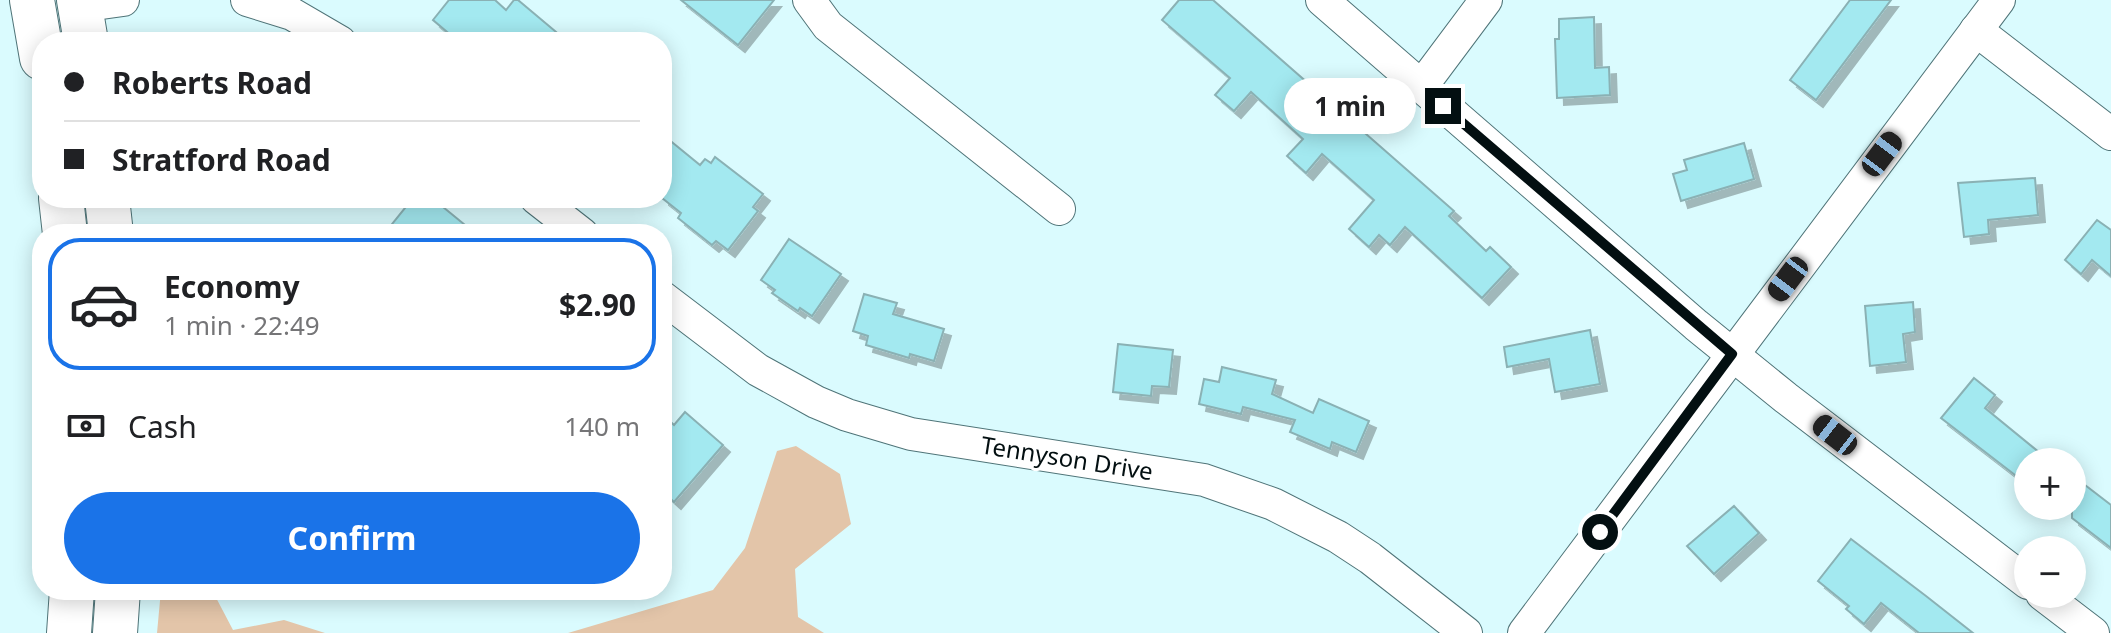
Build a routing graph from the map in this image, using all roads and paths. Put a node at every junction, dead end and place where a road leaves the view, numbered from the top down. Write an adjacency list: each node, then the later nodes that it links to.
1 (32, 0): 10 (highway)
2 (123, 0): 8 (street)
3 (247, 0): 11 (street)
4 (809, 0): 15 (street)
5 (1322, 0): 12 (street)
6 (1486, 0): 12 (street)
7 (1999, 0): 9 (street)
8 (82, 16)
9 (1976, 30): 13 (street); 18 (street)
10 (38, 32)
11 (323, 32)
12 (1421, 87): 18 (street)
13 (2111, 134)
14 (549, 208): 16 (street)
15 (1059, 209)
16 (569, 224)
17 (672, 309): 25 (street, Tennyson Drive)
18 (1732, 354): 19 (street); 26 (street)
19 (2014, 572)
20 (71, 600): 23 (highway)
21 (117, 600): 24 (highway)
22 (2060, 608): 27 (street)
23 (69, 633)
24 (115, 633)
25 (1466, 633)
26 (1524, 633)
27 (2093, 633)

